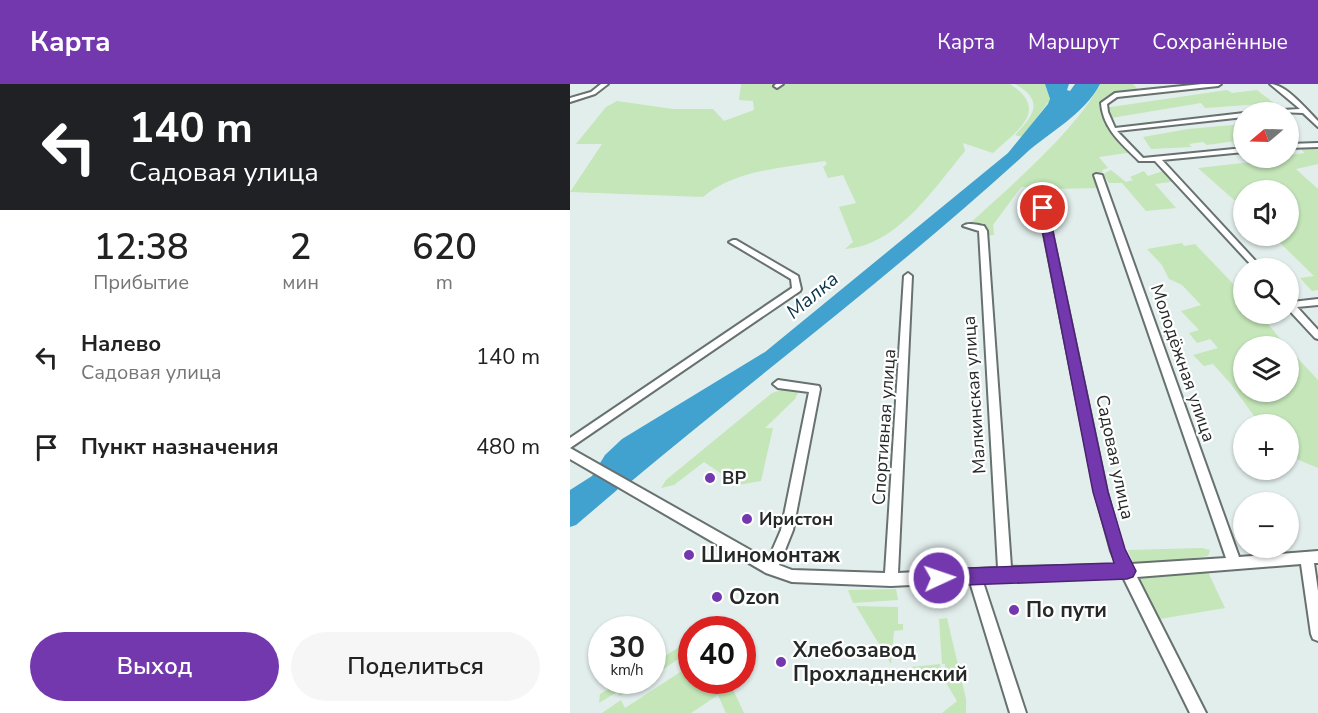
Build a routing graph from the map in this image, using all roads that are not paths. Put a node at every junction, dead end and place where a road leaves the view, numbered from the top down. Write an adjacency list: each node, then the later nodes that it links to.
1 (605, 84): 4 (street)
2 (1218, 84): 9 (street)
3 (1273, 84): 6 (street)
4 (570, 100)
5 (1299, 111): 6 (street)
6 (1305, 111): 8 (street)
7 (1233, 116): 9 (street)
8 (1318, 125)
9 (1113, 130): 13 (street)
10 (1318, 145): 11 (street)
11 (1299, 146)
12 (1233, 151): 13 (street)
13 (1157, 159): 18 (street)
14 (1098, 175): 28 (street, Молодёжная улица)
15 (1040, 194): 30 (street, Садовая улица)
16 (967, 226): 31 (street, Малкинская улица)
17 (733, 242): 25 (street)
18 (1249, 258)
19 (908, 276): 33 (street, Спортивная улица)
20 (1318, 302): 21 (street)
21 (1299, 303)
22 (1299, 315): 23 (street)
23 (1318, 336)
24 (778, 384): 29 (street)
25 (570, 444)
26 (572, 455): 29 (street)
27 (1312, 557): 28 (street); 34 (street)
28 (1235, 564): 30 (street)
29 (771, 569): 33 (street)
30 (1127, 571): 31 (street); 36 (street, Садовая улица)
31 (1005, 574): 32 (street)
32 (975, 576): 33 (street); 35 (street)
33 (891, 580)
34 (1318, 633)
35 (1018, 713)
36 (1198, 713)

